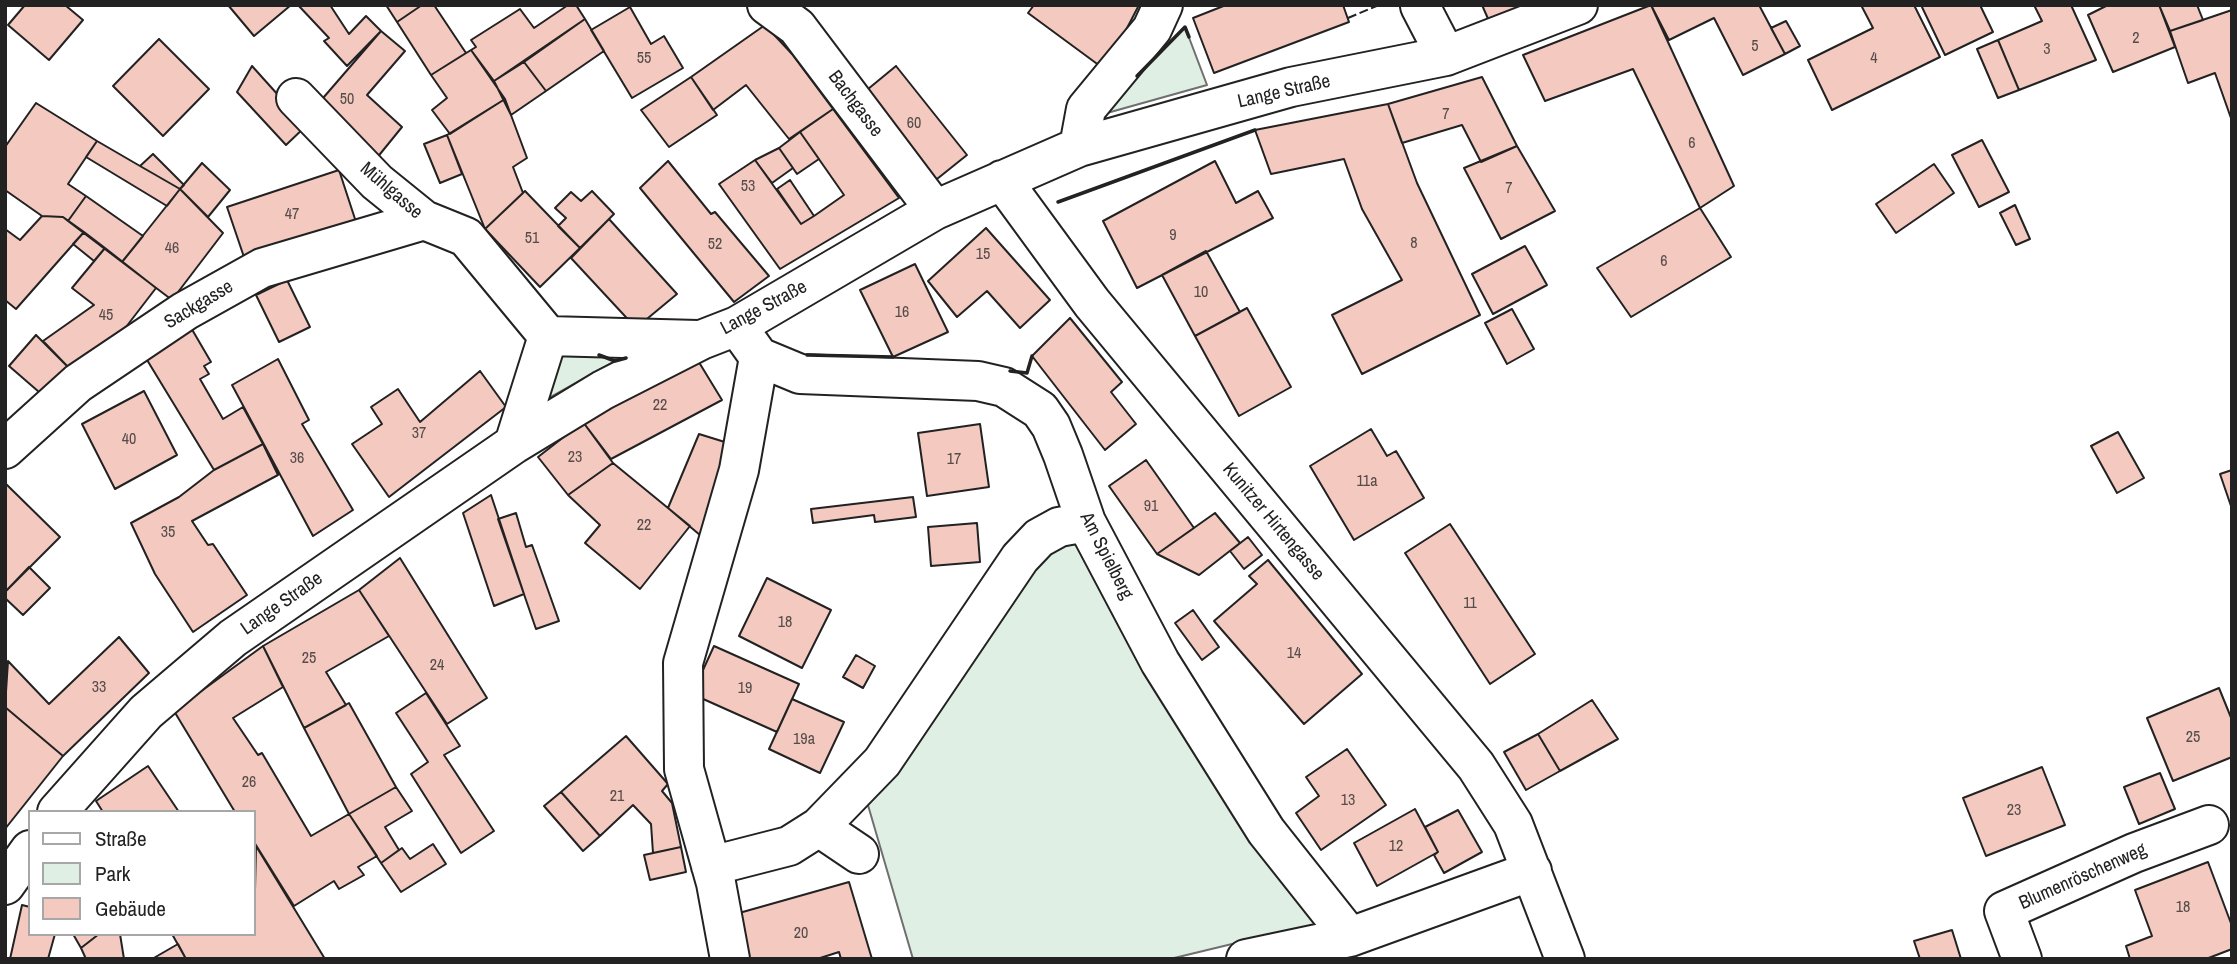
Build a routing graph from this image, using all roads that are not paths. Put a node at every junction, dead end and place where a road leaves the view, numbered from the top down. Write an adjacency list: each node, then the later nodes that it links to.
1 (767, 5): 9 (street, Bachgasse)
2 (1163, 5): 7 (street)
3 (1578, 5): 5 (street, Lange Straße)
4 (1420, 6): 5 (street)
5 (1446, 57): 7 (street, Lange Straße)
6 (296, 98): 10 (street, Mühlgasse)
7 (1079, 147): 8 (street, Lange Straße)
8 (1002, 180): 9 (street, Lange Straße); 24 (street, Kunitzer Hirtengasse)
9 (935, 211): 11 (street, Lange Straße)
10 (424, 220): 12 (street, Mühlgasse); 16 (street, Sackgasse)
11 (737, 326): 13 (street, Lange Straße); 14 (street)
12 (548, 336): 13 (street); 15 (street)
13 (701, 340): 15 (street, Lange Straße)
14 (759, 357): 17 (street, Am Spielberg); 23 (street)
15 (514, 444): 18 (street, Lange Straße)
16 (5, 449)
17 (1086, 522): 20 (street); 26 (street, Am Spielberg)
18 (59, 810)
19 (2209, 825): 30 (street, Blumenröschenweg)
20 (819, 827): 22 (street); 23 (street)
21 (28, 853): 25 (street)
22 (859, 854)
23 (711, 866): 27 (street)
24 (1532, 871): 26 (street); 29 (street, Kunitzer Hirtengasse)
25 (5, 885)
26 (1350, 937): 28 (street)
27 (730, 959)
28 (1246, 959)
29 (1565, 959)
30 (2022, 959)

